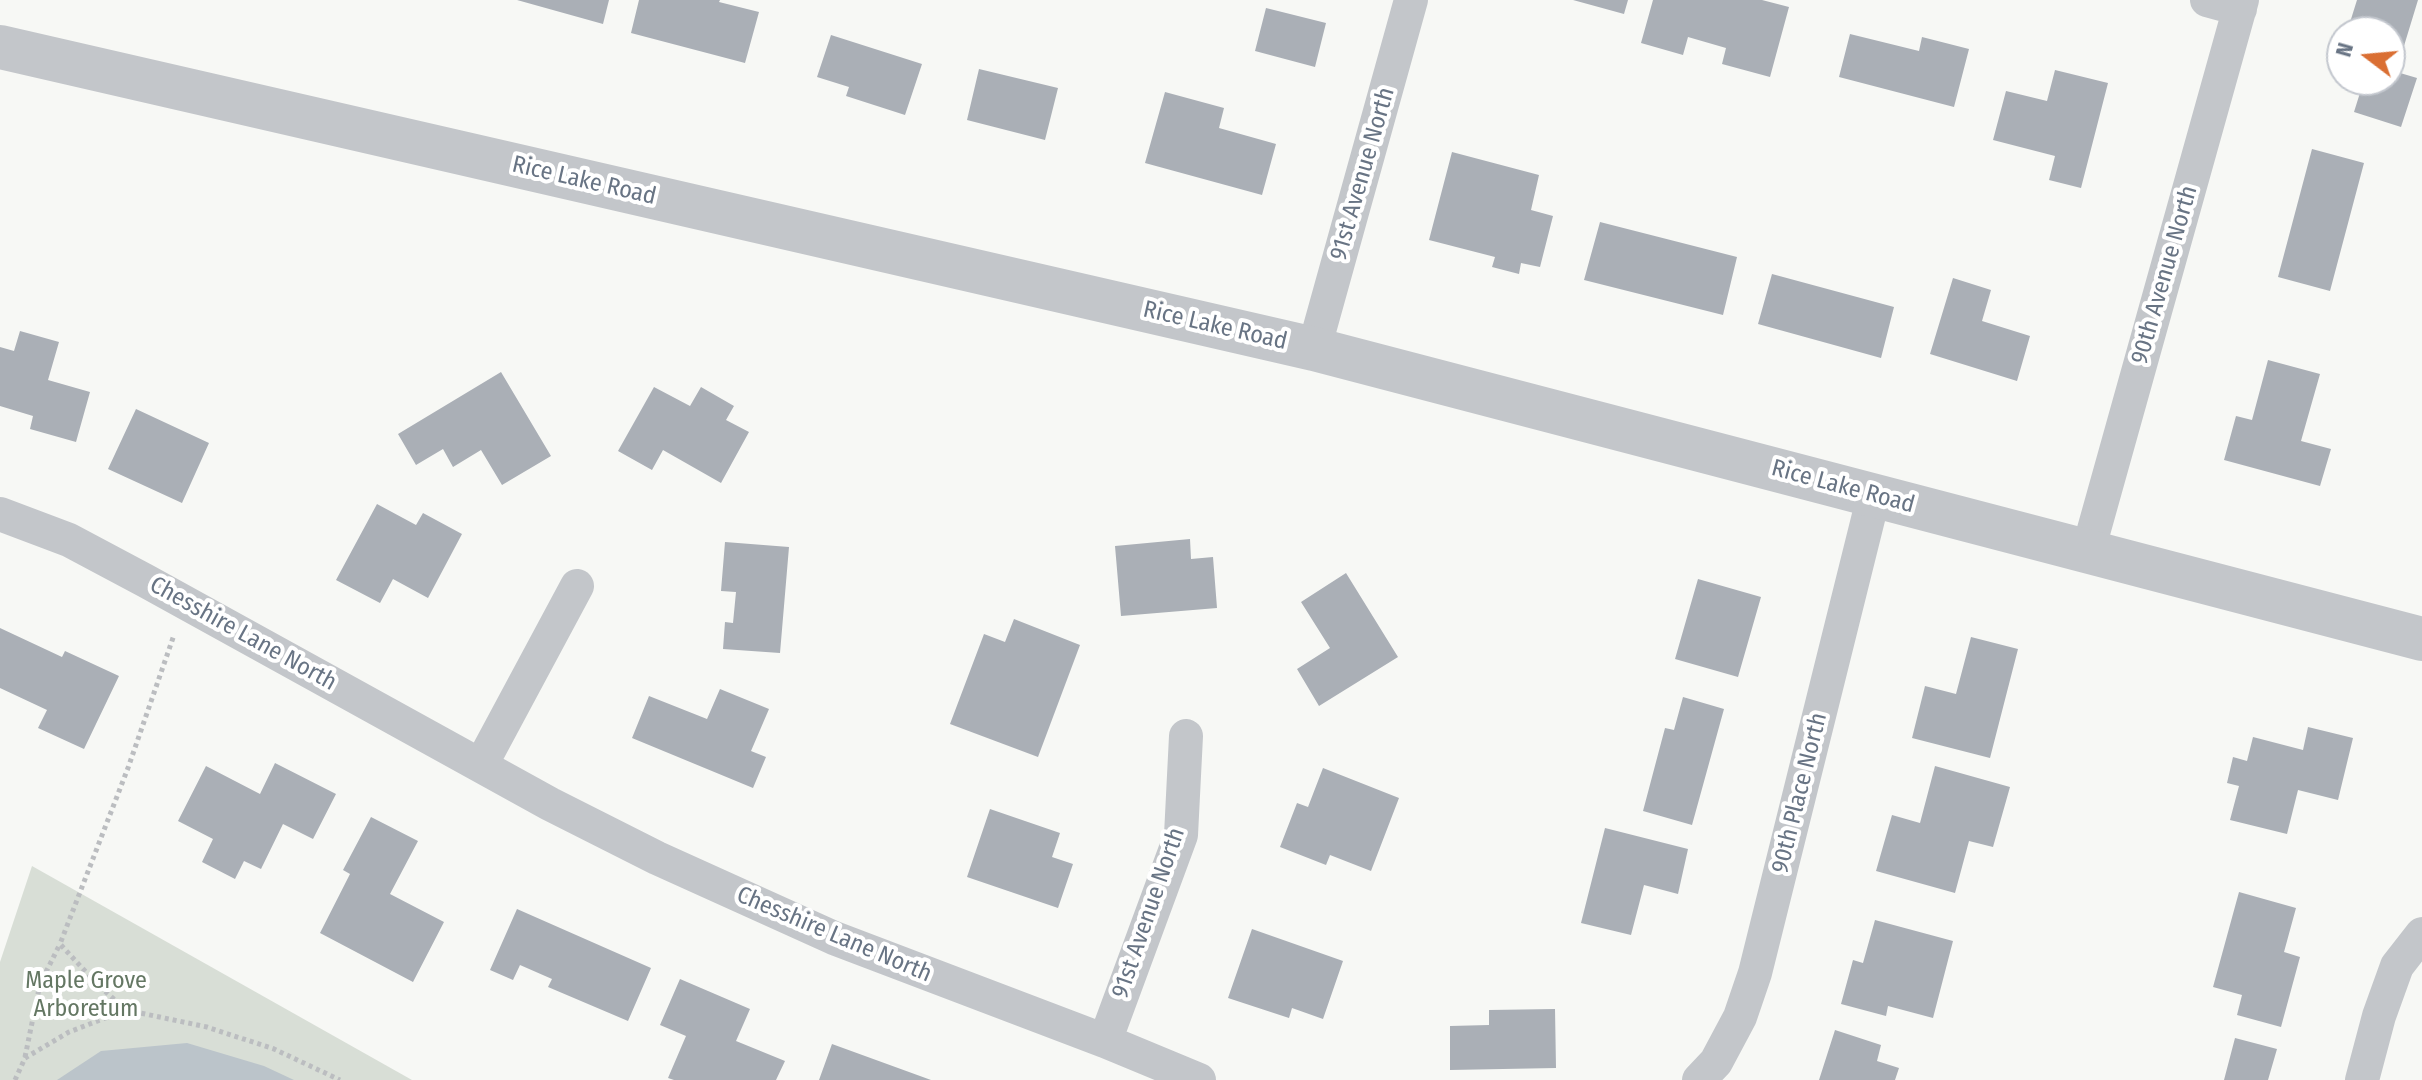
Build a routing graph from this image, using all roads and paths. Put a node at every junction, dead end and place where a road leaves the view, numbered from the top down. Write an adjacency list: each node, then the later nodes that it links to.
1 (1411, 0): 4 (street, 91st Avenue North)
2 (2230, 3): 7 (street, 90th Avenue North)
3 (0, 47): 4 (street, Rice Lake Road)
4 (1314, 349): 5 (street, Rice Lake Road)
5 (1874, 495): 7 (street, Rice Lake Road); 21 (street, 90th Place North)
6 (0, 514): 9 (street, Chesshire Lane North)
7 (2088, 551): 10 (street, Rice Lake Road)
8 (577, 586): 12 (street)
9 (189, 605): 12 (street, Chesshire Lane North); 14 (path)
10 (2422, 639)
11 (1186, 736): 16 (street, 91st Avenue North)
12 (481, 765): 16 (street, Chesshire Lane North)
13 (2422, 934): 22 (street)
14 (60, 944): 15 (path); 17 (path)
15 (126, 1010): 17 (path); 19 (path)
16 (1105, 1041): 20 (street, Chesshire Lane North)
17 (25, 1058): 18 (path)
18 (15, 1080)
19 (340, 1080)
20 (1199, 1080)
21 (1699, 1080)
22 (2362, 1080)

